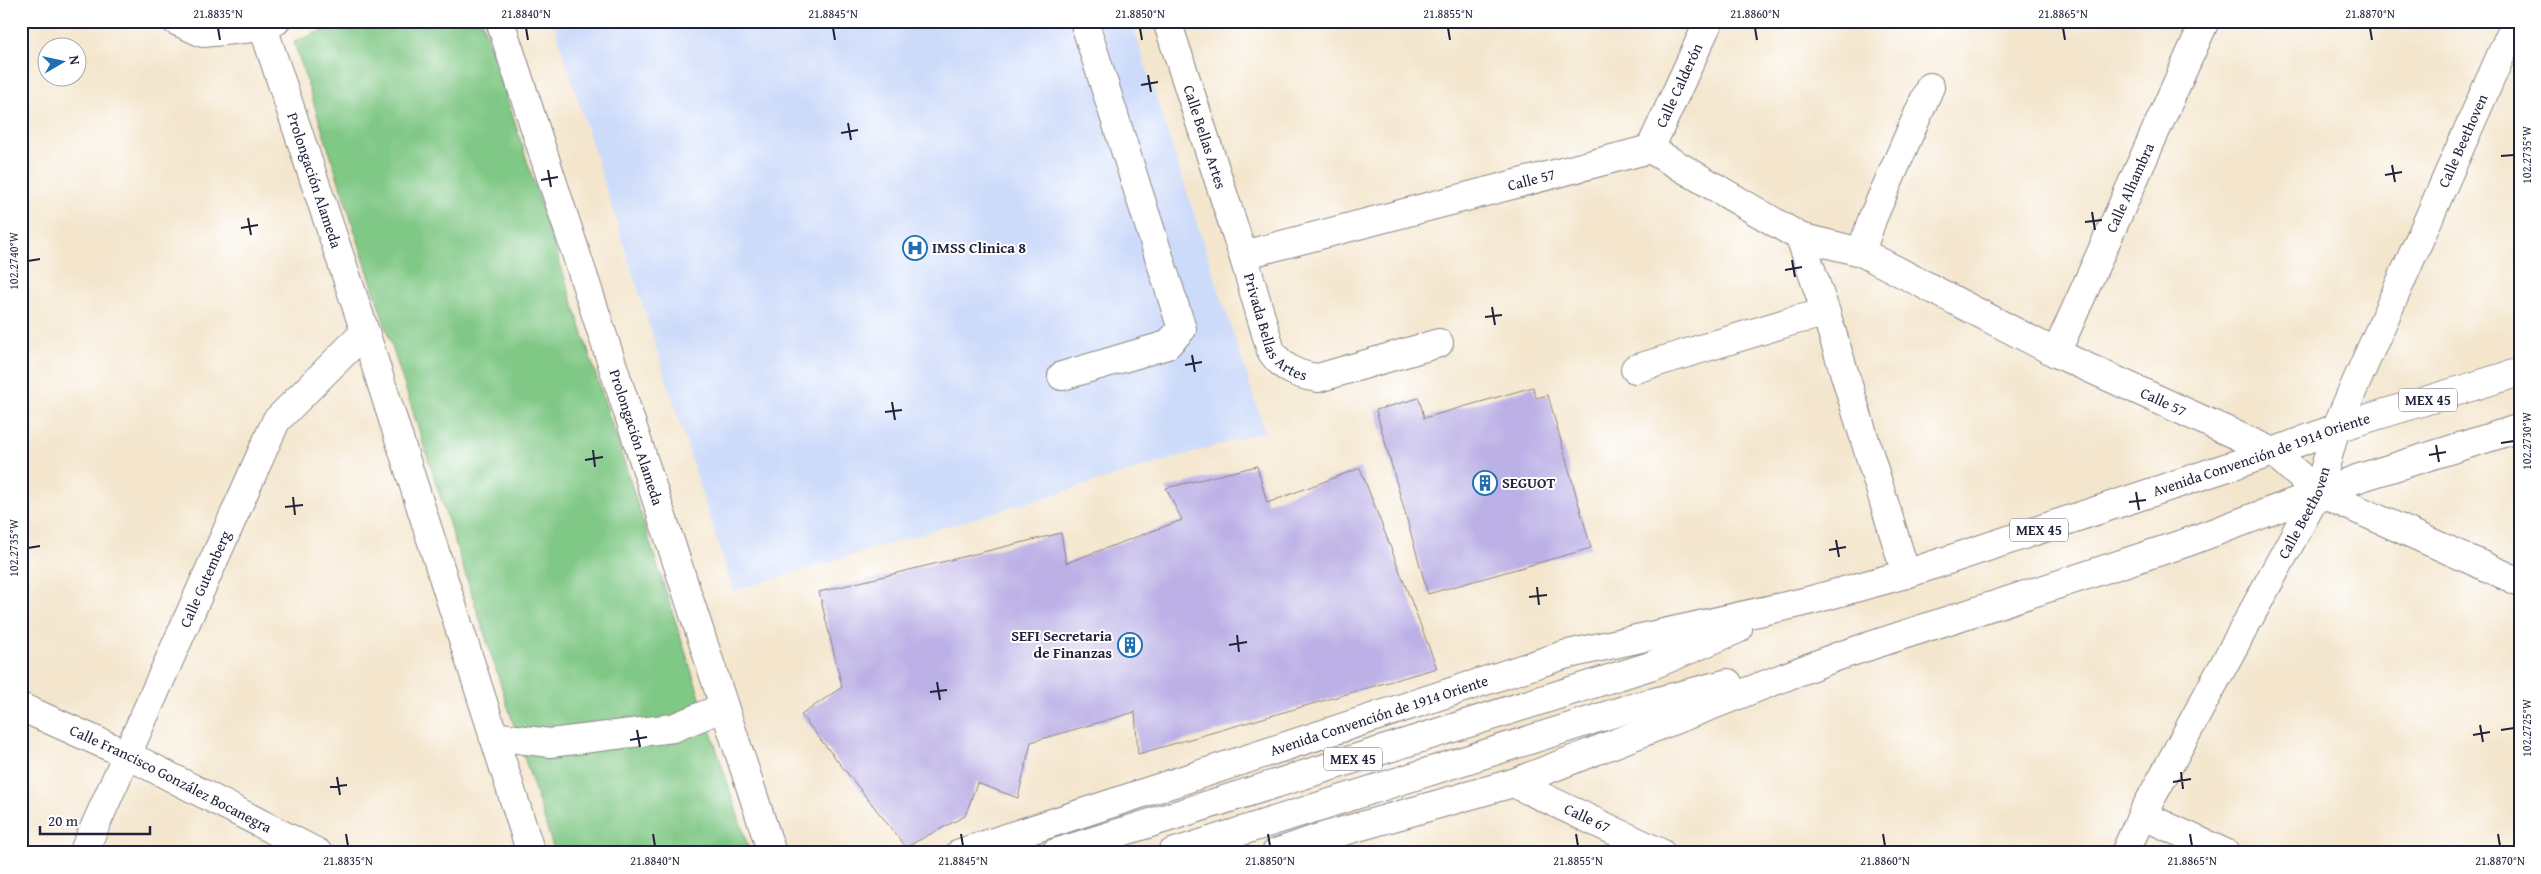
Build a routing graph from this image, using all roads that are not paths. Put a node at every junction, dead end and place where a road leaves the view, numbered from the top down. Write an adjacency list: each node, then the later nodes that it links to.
1 (176, 21): 9 (main road)
2 (500, 21): 31 (main road, Prolongación Alameda)
3 (1084, 21): 21 (main road)
4 (1167, 21): 14 (main road, Calle Bellas Artes)
5 (1709, 21): 11 (main road, Calle Calderón)
6 (2205, 21): 18 (main road, Calle Alhambra)
7 (2516, 21): 22 (main road, Calle Beethoven)
8 (267, 23): 9 (main road); 16 (main road, Prolongación Alameda)
9 (205, 25)
10 (1930, 87): 13 (main road)
11 (1650, 149): 12 (main road, Calle 57); 14 (main road, Calle 57)
12 (1800, 237): 13 (main road, Calle 57); 15 (main road)
13 (1861, 252): 18 (main road, Calle 57)
14 (1244, 255): 17 (main road, Privada Bellas Artes)
15 (1826, 313): 19 (main road); 26 (main road)
16 (366, 332): 32 (main road, Prolongación Alameda); 33 (main road, Calle Gutemberg)
17 (1439, 343)
18 (2056, 353): 24 (main road, Calle 57)
19 (1635, 369)
20 (2520, 372): 22 (main road, Avenida Convención de 1914 Oriente / MEX 45)
21 (1062, 376)
22 (2336, 428): 24 (main road, Avenida Convención de 1914 Oriente / MEX 45); 25 (main road, Calle Beethoven)
23 (2520, 428): 25 (main road, MEX 45)
24 (2272, 452): 25 (main road, Calle 57); 26 (main road, Avenida Convención de 1914 Oriente / MEX 45)
25 (2318, 492): 27 (main road, Calle 57); 29 (main road, MEX 45); 35 (main road, Calle Beethoven)
26 (1906, 574): 28 (main road, Avenida Convención de 1914 Oriente / MEX 45)
27 (2520, 582)
28 (1804, 602): 38 (main road, Avenida Convención de 1914 Oriente); 42 (main road, Avenida Convención de 1914 Oriente / MEX 45)
29 (1836, 656): 34 (main road); 43 (main road, MEX 45)
30 (21, 707): 33 (main road, Calle Francisco González Bocanegra)
31 (724, 707): 32 (main road); 41 (main road, Prolongación Alameda)
32 (493, 736): 37 (main road, Prolongación Alameda)
33 (128, 755): 39 (main road, Calle Gutemberg); 40 (main road, Calle Francisco González Bocanegra)
34 (1513, 783): 36 (main road); 45 (main road, Calle 67)
35 (2142, 815): 46 (main road, Calle Beethoven); 47 (main road)
36 (1317, 845): 44 (main road)
37 (525, 851)
38 (964, 852)
39 (83, 853)
40 (318, 853)
41 (772, 853)
42 (1056, 853)
43 (1172, 853)
44 (1276, 853)
45 (1661, 853)
46 (2125, 853)
47 (2225, 853)

